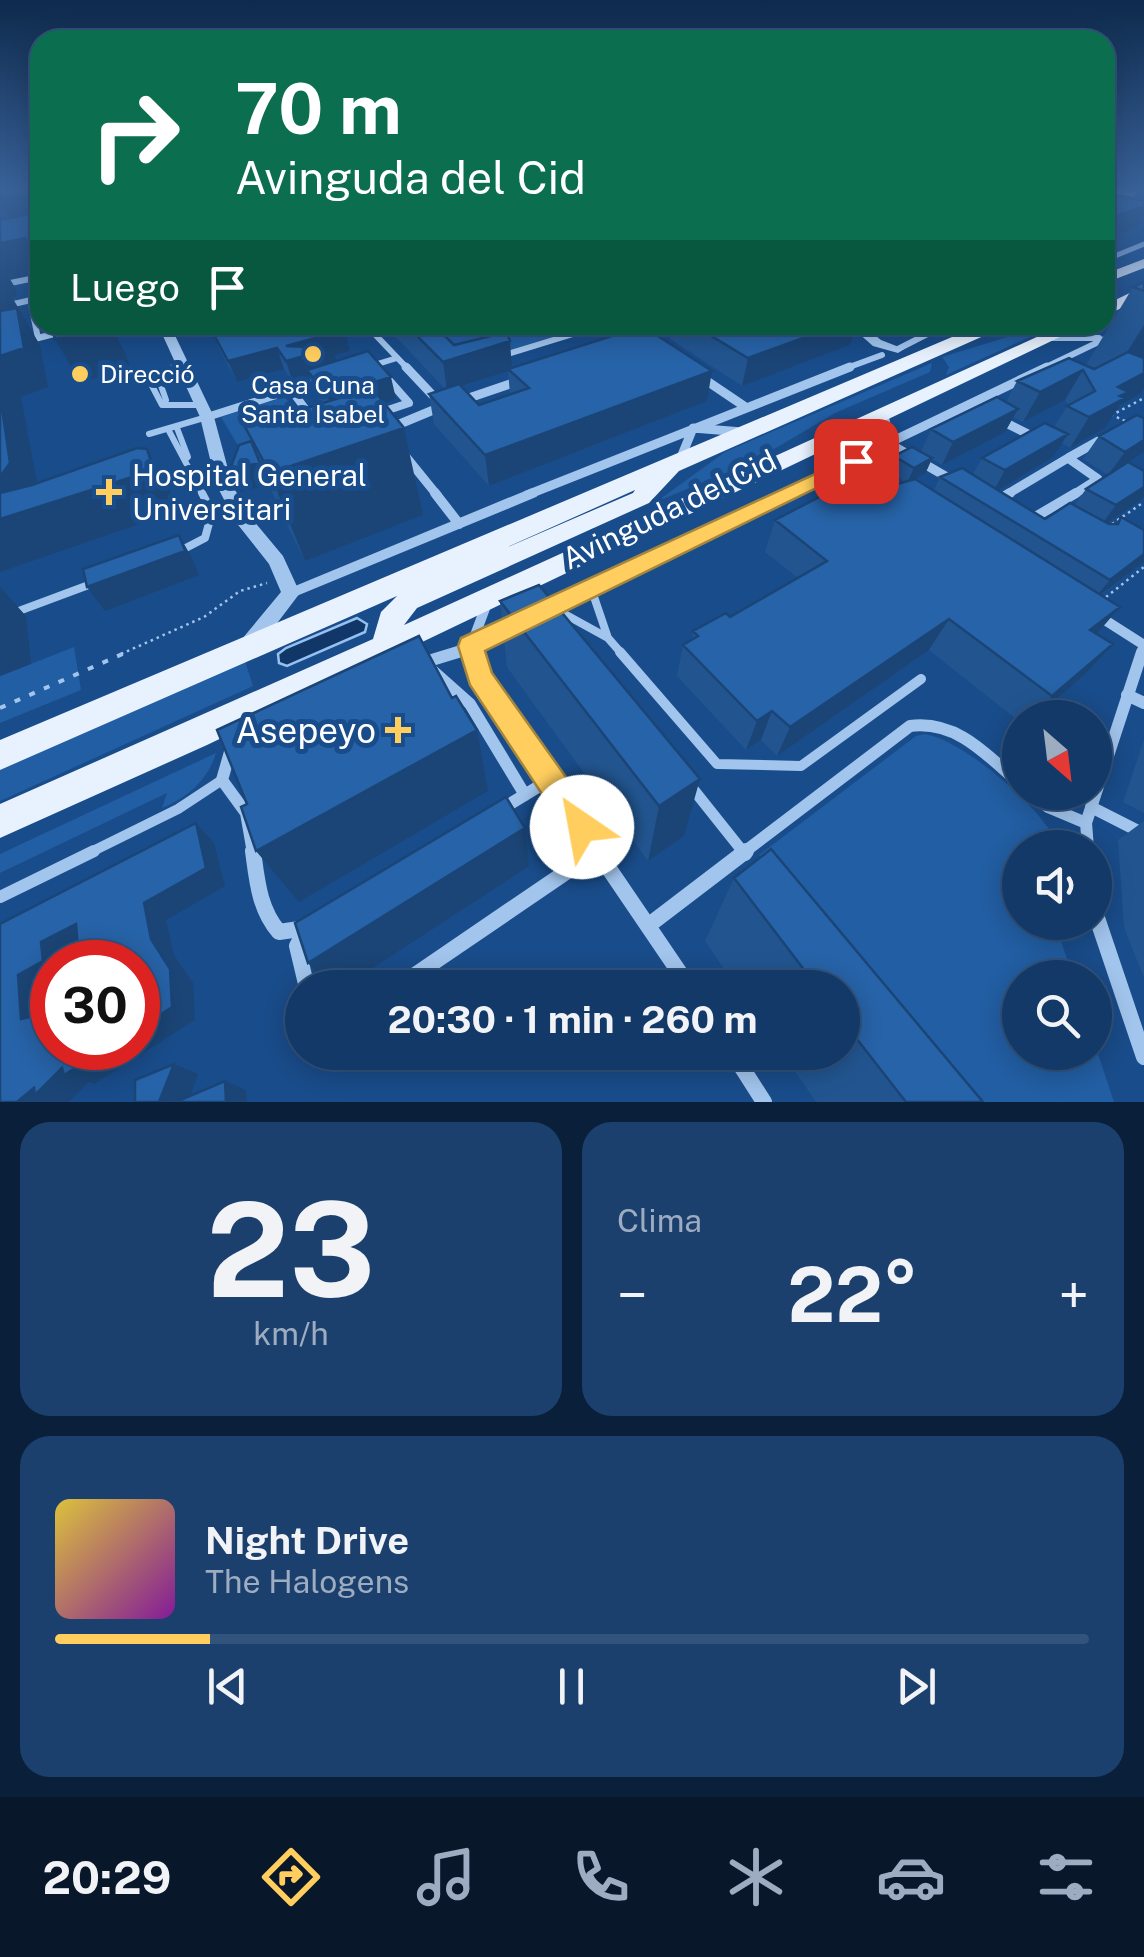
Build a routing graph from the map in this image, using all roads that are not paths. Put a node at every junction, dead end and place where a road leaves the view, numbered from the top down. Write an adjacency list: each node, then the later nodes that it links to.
1 (1144, 244): 2 (street)
2 (1115, 256)
3 (1144, 263): 4 (main road)
4 (1115, 275)
5 (30, 279): 6 (street)
6 (0, 285)
7 (1115, 298): 8 (main road)
8 (1140, 299): 11 (main road)
9 (30, 300): 10 (street)
10 (0, 306)
11 (1115, 308)
12 (37, 335): 23 (street)
13 (51, 335): 23 (street)
14 (169, 335): 32 (street)
15 (375, 335): 33 (street)
16 (570, 335): 34 (street)
17 (661, 335): 26 (street)
18 (864, 335): 31 (street)
19 (924, 335): 31 (street, Avinguda del Cid)
20 (974, 335): 30 (main road, Avinguda del Cid)
21 (1057, 335): 24 (main road, Avinguda del Cid)
22 (1122, 337): 25 (street)
23 (38, 338): 28 (street)
24 (1051, 338): 25 (street); 48 (main road, Avinguda del Cid)
25 (1105, 338): 56 (street, Avinguda del Cid)
26 (647, 340): 27 (street); 29 (street)
27 (630, 345)
28 (0, 347)
29 (663, 351)
30 (930, 354): 31 (main road, Avinguda del Cid); 31 (main road); 55 (main road)
31 (881, 355): 44 (street, Avinguda del Cid); 52 (main road, Avinguda del Cid)
32 (180, 358): 42 (lane); 45 (street)
33 (397, 358): 35 (street); 43 (street)
34 (484, 362)
35 (375, 364): 36 (street); 46 (street)
36 (358, 370)
37 (695, 373): 44 (street)
38 (342, 374): 41 (street)
39 (531, 378): 43 (street)
40 (151, 384): 45 (lane)
41 (292, 391): 45 (street); 51 (street)
42 (166, 400)
43 (443, 406): 59 (street)
44 (744, 406): 49 (street, Avinguda del Cid)
45 (204, 411): 53 (lane); 64 (street)
46 (374, 414)
47 (990, 414): 57 (street)
48 (884, 415): 55 (main road, Avinguda del Cid); 56 (street)
49 (692, 428): 52 (street); 60 (street); 71 (street, Avinguda del Cid)
50 (173, 429): 72 (lane)
51 (322, 432)
52 (744, 432): 60 (main road, Avinguda del Cid)
53 (149, 434)
54 (1106, 437): 58 (street)
55 (820, 444): 56 (street); 76 (main road, Avinguda del Cid)
56 (890, 444): 62 (street, Avinguda del Cid); 65 (street)
57 (1047, 444)
58 (1066, 455): 69 (street); 69 (street)
59 (406, 457): 63 (street); 71 (street)
60 (680, 460): 83 (main road, Avinguda del Cid); 86 (main road)
61 (235, 461): 64 (street)
62 (856, 461): 67 (street); 74 (street, Avinguda del Cid)
63 (388, 464)
64 (217, 467): 70 (street)
65 (959, 484)
66 (976, 494): 69 (street)
67 (908, 495)
68 (296, 497): 70 (street)
69 (992, 504)
70 (241, 517): 75 (street)
71 (459, 524): 75 (street, Avinguda del Cid)
72 (174, 553)
73 (104, 579): 80 (lane)
74 (591, 588): 77 (street, Avinguda del Cid); 82 (lane)
75 (291, 593): 83 (street)
76 (494, 595): 85 (street); 86 (main road, Avinguda del Cid)
77 (550, 606): 79 (street, Avinguda del Cid); 82 (lane)
78 (1092, 608): 84 (street)
79 (534, 614)
80 (0, 618)
81 (518, 622): 85 (street, Avinguda del Cid)
82 (608, 638): 87 (lane)
83 (249, 645): 92 (main road, Avinguda del Cid); 94 (main road, Avinguda del Cid)
84 (1144, 645): 88 (street)
85 (470, 646): 86 (street, Avinguda del Cid); 97 (street)
86 (404, 657): 90 (main road, Avinguda del Cid); 99 (street)
87 (921, 679)
88 (1127, 696): 89 (street); 93 (street)
89 (1144, 703)
90 (251, 709): 91 (main road, Avinguda del Cid); 98 (street)
91 (196, 735): 104 (main road, Avinguda del Cid); 108 (main road, Avinguda del Cid)
92 (0, 736)
93 (1112, 743)
94 (0, 755)
95 (675, 766): 110 (street)
96 (1002, 769): 110 (street)
97 (551, 779): 99 (street); 109 (street)
98 (222, 780): 112 (lane); 115 (street)
99 (525, 795): 103 (street)
100 (1055, 810): 105 (street)
101 (1090, 810): 105 (street)
102 (1095, 810): 107 (street)
103 (482, 820)
104 (0, 821)
105 (1086, 823): 106 (street)
106 (1087, 830)
107 (1144, 834)
108 (0, 835)
109 (598, 850): 114 (street); 118 (street)
110 (744, 856): 111 (street); 114 (street)
111 (754, 872)
112 (0, 896)
113 (323, 917): 115 (street)
114 (649, 925): 119 (street)
115 (307, 928): 117 (street)
116 (1104, 940): 120 (street)
117 (303, 970)
118 (422, 970)
119 (678, 970)
120 (1144, 1057)
121 (744, 1070): 122 (street)
122 (764, 1102)

